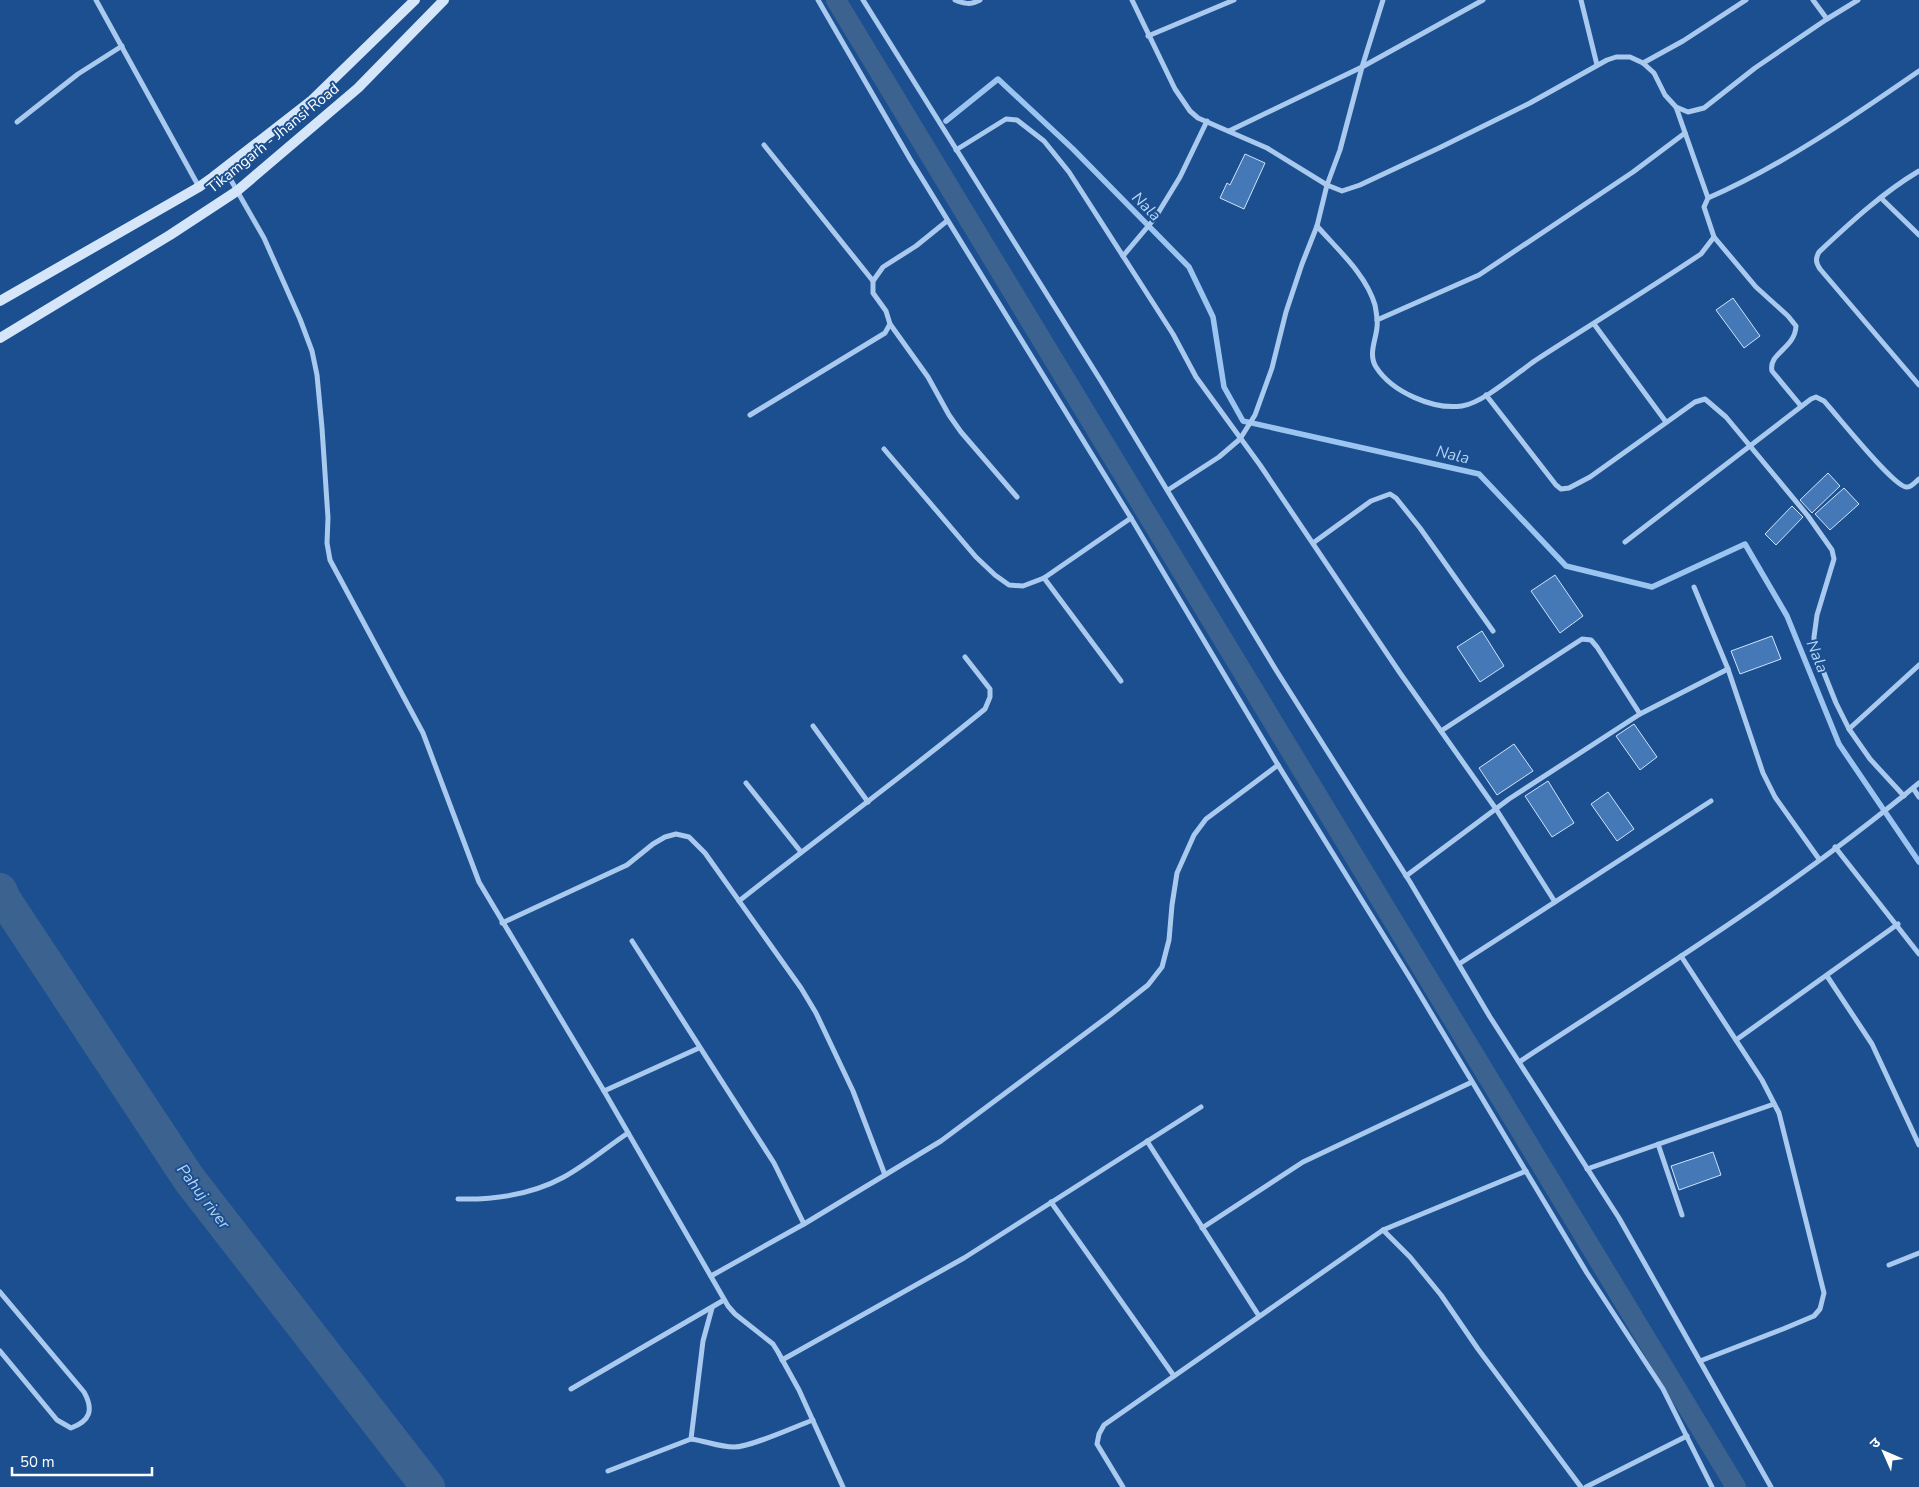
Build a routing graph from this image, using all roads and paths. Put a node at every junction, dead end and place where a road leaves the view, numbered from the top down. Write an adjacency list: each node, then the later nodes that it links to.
1 (96, 0): 18 (street)
2 (415, 0): 30 (street)
3 (444, 0): 34 (street, Tikamgarh - Jhansi Road)
4 (818, 0): 37 (street)
5 (863, 0): 29 (street)
6 (955, 0): 7 (street)
7 (980, 0)
8 (1132, 0): 17 (street)
9 (1234, 0): 17 (street)
10 (1383, 0): 21 (street)
11 (1483, 0): 21 (street)
12 (1581, 0): 20 (street)
13 (1746, 0): 19 (street)
14 (1813, 0): 16 (street)
15 (1858, 0): 16 (street)
16 (1827, 19): 23 (street)
17 (1148, 36): 24 (street)
18 (122, 46): 25 (street); 33 (street)
19 (1643, 63): 20 (street); 23 (street)
20 (1597, 65): 32 (street)
21 (1362, 67): 26 (street); 32 (street)
22 (1919, 72): 35 (street)
23 (1676, 107): 27 (street)
24 (1207, 121): 26 (street); 41 (street)
25 (17, 122)
26 (1229, 131): 32 (street)
27 (1685, 133): 35 (street); 44 (street)
28 (764, 146): 42 (street)
29 (956, 150): 41 (street); 57 (street)
30 (224, 168): 33 (street); 34 (street)
31 (1919, 172): 36 (street)
32 (1327, 186): 38 (street)
33 (199, 187): 43 (street)
34 (237, 191): 47 (street, Tikamgarh - Jhansi Road); 88 (street)
35 (1708, 198): 40 (street)
36 (1881, 198): 39 (street); 48 (street)
37 (948, 220): 42 (street); 59 (street)
38 (1317, 226): 44 (street); 53 (street)
39 (1919, 236)
40 (1714, 237): 46 (street); 50 (street)
41 (1123, 256): 53 (street)
42 (873, 281): 45 (street)
43 (0, 301)
44 (1377, 320): 49 (street)
45 (890, 324): 51 (street); 58 (street)
46 (1594, 324): 49 (street); 52 (street)
47 (0, 338)
48 (1919, 385)
49 (1486, 395): 52 (street)
50 (1801, 406): 54 (street); 56 (street)
51 (750, 415)
52 (1666, 422): 54 (street)
53 (1240, 439): 57 (street); 61 (street)
54 (1749, 446): 60 (street); 71 (street)
55 (884, 449): 62 (street)
56 (1919, 479)
57 (1168, 490): 85 (street)
58 (1017, 497)
59 (1131, 518): 62 (street); 73 (street)
60 (1625, 542)
61 (1313, 543): 64 (street); 72 (street)
62 (1044, 578): 68 (street)
63 (1694, 586): 67 (street)
64 (1493, 631)
65 (965, 657): 80 (street)
66 (1919, 666): 71 (street)
67 (1728, 669): 69 (street); 84 (street)
68 (1121, 681)
69 (1640, 714): 72 (street); 81 (street)
70 (813, 726): 80 (street)
71 (1849, 729): 77 (street)
72 (1441, 732): 81 (street)
73 (1278, 765): 98 (street); 108 (street)
74 (746, 783): 83 (street)
75 (1919, 783): 76 (street)
76 (1913, 788): 77 (street); 78 (street)
77 (1904, 796): 82 (street)
78 (1919, 797)
79 (1711, 801): 87 (street)
80 (868, 802): 83 (street)
81 (1496, 809): 85 (street); 87 (street)
82 (1835, 847): 84 (street); 89 (street)
83 (800, 852): 86 (street)
84 (1819, 859): 92 (street)
85 (1406, 876): 93 (street)
86 (739, 901): 88 (street); 108 (street)
87 (1555, 902): 93 (street)
88 (502, 923): 99 (street)
89 (1898, 924): 91 (street); 94 (street)
90 (632, 942): 96 (street)
91 (1919, 954)
92 (1681, 956): 95 (street); 97 (street)
93 (1458, 964): 97 (street)
94 (1826, 976): 95 (street); 105 (street)
95 (1736, 1040): 100 (street)
96 (698, 1048): 99 (street); 112 (street)
97 (1519, 1062): 106 (street)
98 (1472, 1082): 107 (street); 113 (street)
99 (604, 1091): 102 (street)
100 (1774, 1104): 104 (street); 124 (street)
101 (1201, 1107): 103 (street)
102 (628, 1133): 109 (street); 117 (street)
103 (1146, 1141): 110 (street); 113 (street)
104 (1658, 1144): 106 (street); 111 (street)
105 (1919, 1145)
106 (1587, 1169): 124 (street)
107 (1526, 1171): 114 (street); 128 (street)
108 (886, 1175): 112 (street)
109 (458, 1199)
110 (1051, 1202): 123 (street); 125 (street)
111 (1682, 1215)
112 (804, 1224): 117 (street)
113 (1202, 1228): 121 (street)
114 (1383, 1230): 121 (street); 133 (street)
115 (1919, 1253): 116 (street)
116 (1889, 1265)
117 (711, 1276): 119 (street)
118 (0, 1292): 122 (street)
119 (724, 1300): 120 (street); 123 (street)
120 (712, 1308): 126 (street); 129 (street)
121 (1259, 1316): 125 (street)
122 (0, 1351)
123 (782, 1360): 127 (street)
124 (1700, 1361): 136 (street)
125 (1174, 1376): 132 (street)
126 (571, 1389)
127 (813, 1420): 129 (street); 131 (street)
128 (1687, 1436): 134 (street); 135 (street)
129 (691, 1439): 130 (street)
130 (608, 1471)
131 (843, 1487)
132 (1123, 1487)
133 (1581, 1487)
134 (1586, 1487)
135 (1712, 1487)
136 (1771, 1487)

